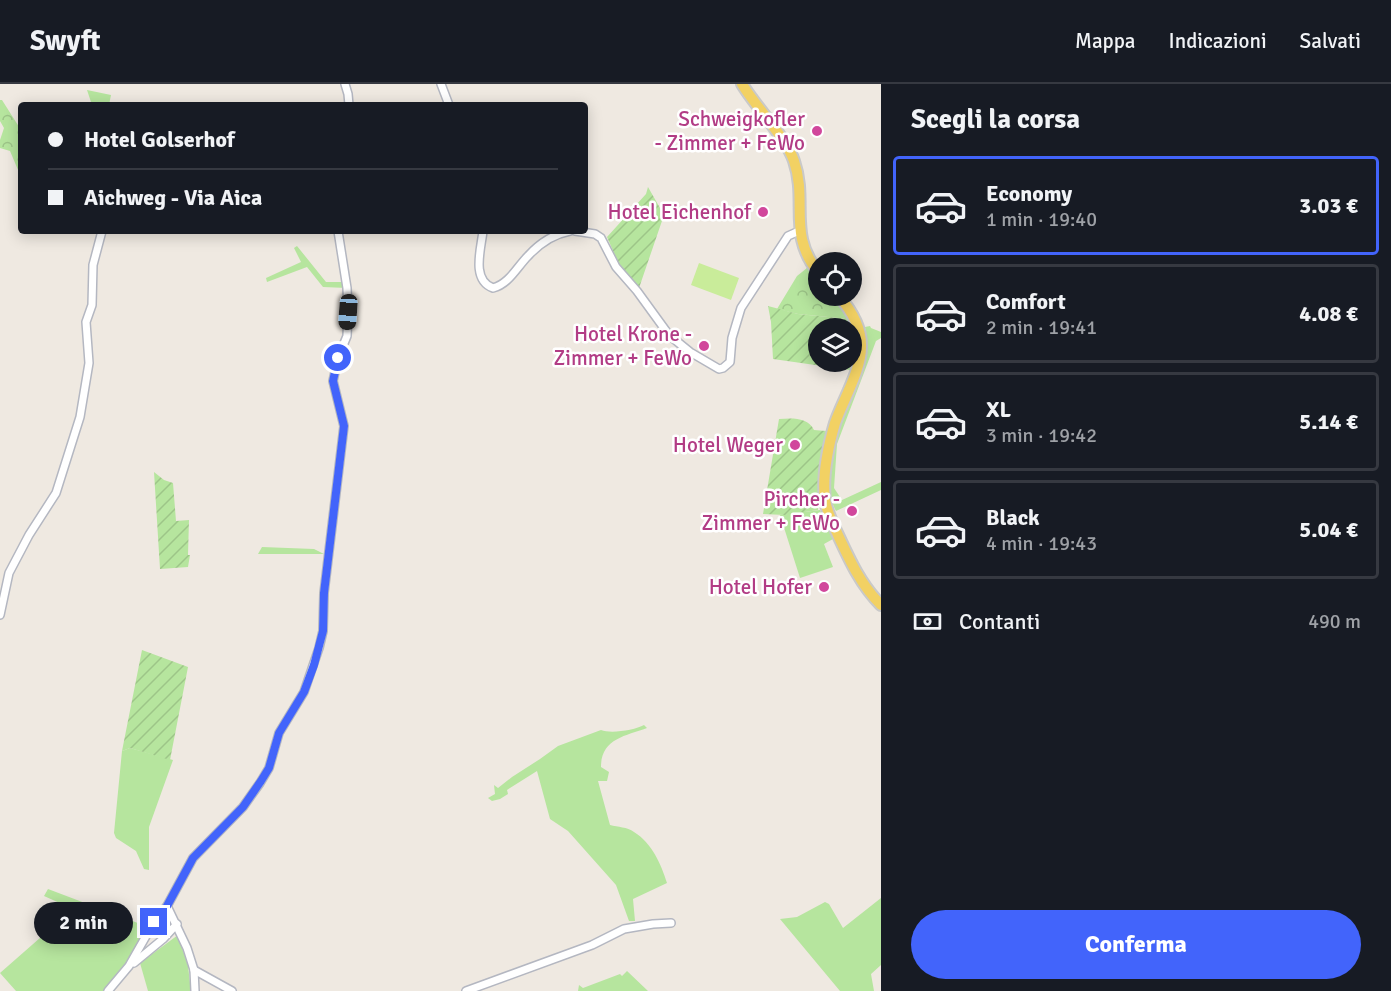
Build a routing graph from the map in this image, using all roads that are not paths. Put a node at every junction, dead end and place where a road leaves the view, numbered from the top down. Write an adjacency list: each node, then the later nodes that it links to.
1 (345, 84): 5 (street)
2 (354, 84): 5 (street)
3 (441, 84): 7 (street)
4 (741, 84): 8 (main road)
5 (348, 94): 6 (street)
6 (349, 102)
7 (448, 102)
8 (799, 231): 9 (street); 14 (main road)
9 (588, 233)
10 (101, 234): 17 (street)
11 (338, 234): 18 (street)
12 (483, 234): 13 (street)
13 (562, 234)
14 (808, 258)
15 (847, 306): 16 (main road)
16 (881, 605)
17 (0, 615)
18 (167, 906): 20 (street); 21 (street)
19 (671, 923): 26 (street)
20 (177, 924): 21 (street); 22 (street)
21 (129, 966): 23 (street)
22 (194, 970): 24 (street); 25 (street)
23 (108, 991)
24 (195, 991)
25 (232, 991)
26 (466, 991)

